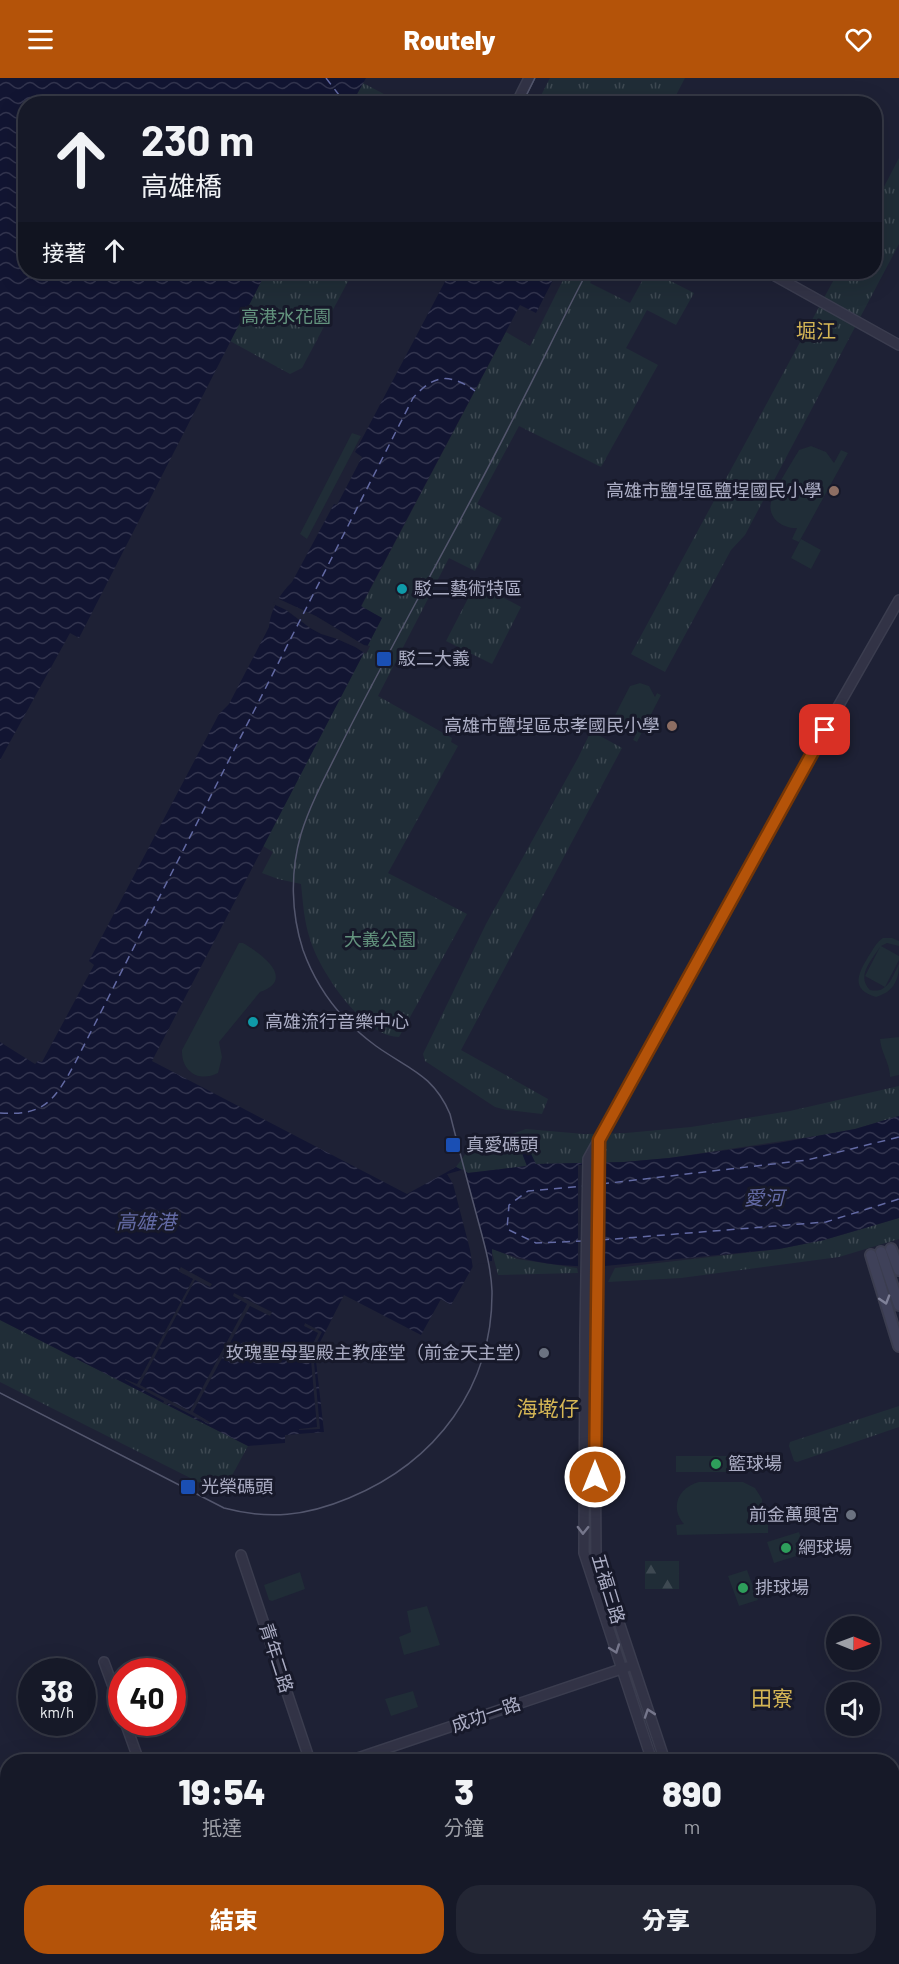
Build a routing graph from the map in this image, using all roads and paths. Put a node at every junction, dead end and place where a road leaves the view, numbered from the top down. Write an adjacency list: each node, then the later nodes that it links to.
1 (529, 78): 2 (street)
2 (520, 96)
3 (781, 279): 4 (street)
4 (899, 345)
5 (899, 600): 6 (street)
6 (593, 1159): 13 (street, 五福三路); 14 (street, 五福三路, one-way to 14)
7 (881, 1252): 8 (main road); 9 (main road); 10 (main road, one-way to 10)
8 (899, 1270)
9 (899, 1305)
10 (899, 1346)
11 (241, 1556): 18 (street, 青年二路)
12 (104, 1662): 15 (street)
13 (633, 1665): 14 (street, 成功一路); 21 (street, 五福三路, one-way to 13)
14 (622, 1669): 19 (street, 成功一路); 20 (street, 五福三路)
15 (108, 1673)
16 (130, 1736): 17 (street)
17 (136, 1754)
18 (308, 1754)
19 (370, 1754)
20 (650, 1754)
21 (663, 1754)

